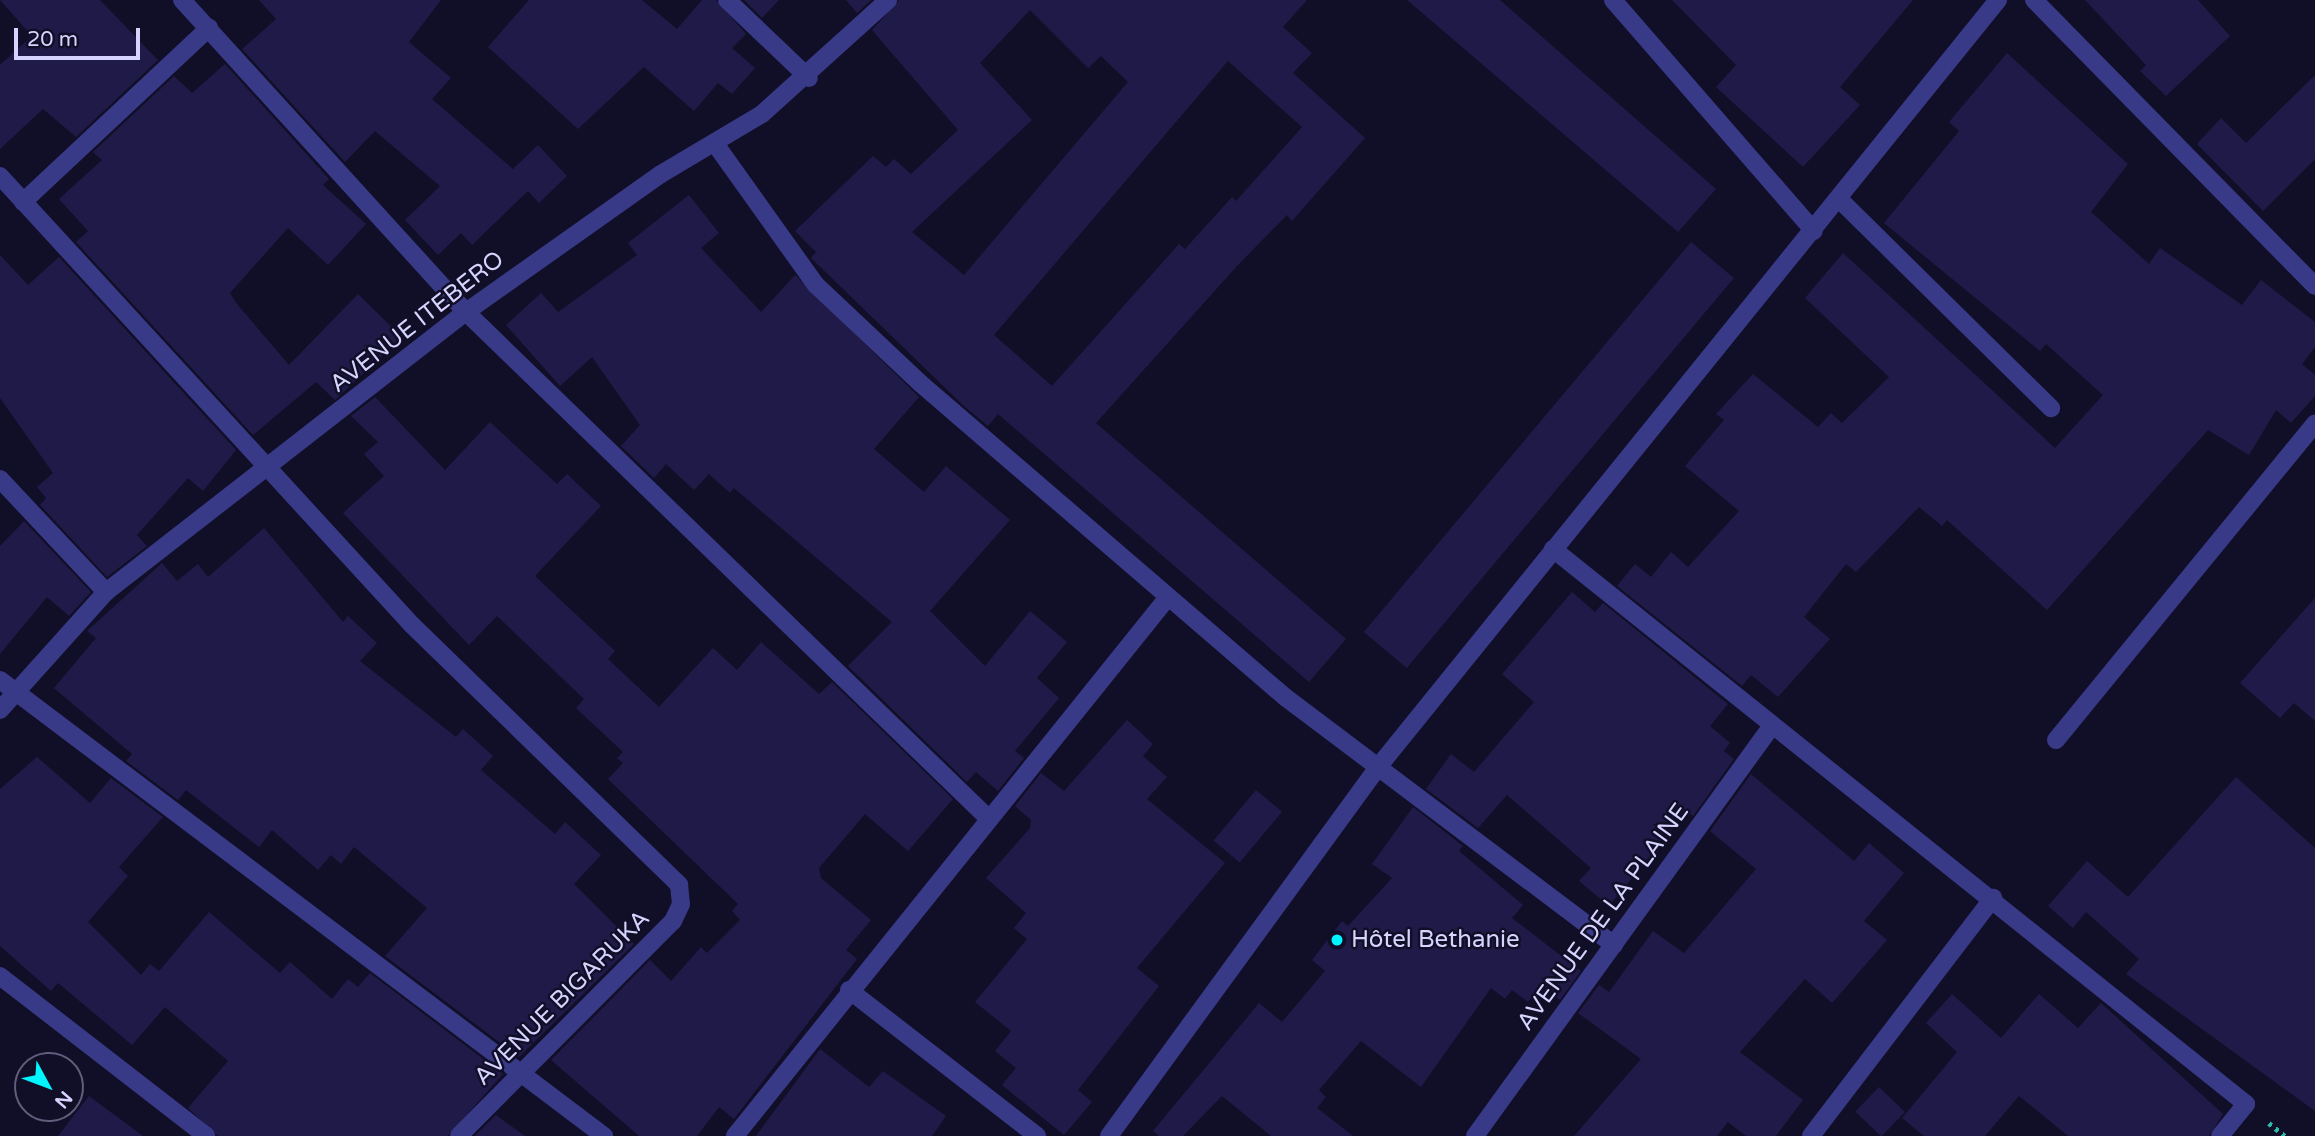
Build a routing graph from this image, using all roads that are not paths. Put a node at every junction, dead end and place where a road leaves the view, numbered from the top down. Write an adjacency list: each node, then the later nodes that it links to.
1 (182, 0): 7 (street)
2 (727, 0): 8 (street)
3 (888, 0): 8 (street, AVENUE ITEBERO)
4 (1613, 0): 13 (street)
5 (1998, 0): 11 (street)
6 (2034, 0): 14 (street)
7 (209, 28): 12 (street); 15 (street)
8 (809, 78): 9 (street, AVENUE ITEBERO)
9 (716, 145): 15 (street, AVENUE ITEBERO); 22 (street)
10 (0, 176): 12 (street)
11 (1839, 199): 13 (street); 16 (street)
12 (23, 202): 18 (street)
13 (1814, 231): 20 (street)
14 (2315, 286)
15 (466, 312): 18 (street, AVENUE ITEBERO); 28 (street)
16 (2051, 408)
17 (2315, 424): 26 (street)
18 (272, 468): 21 (street, AVENUE ITEBERO); 33 (street, AVENUE BIGARUKA)
19 (0, 480): 21 (street)
20 (1553, 549): 25 (street); 27 (street)
21 (106, 592): 23 (street, AVENUE ITEBERO)
22 (1168, 597): 27 (street); 28 (street)
23 (7, 685): 24 (street, AVENUE ITEBERO); 33 (street)
24 (0, 710)
25 (1771, 727): 29 (street); 30 (street, AVENUE DE LA PLAINE)
26 (2056, 740)
27 (1379, 766): 30 (street); 39 (street)
28 (987, 817): 32 (street)
29 (1993, 898): 41 (street); 42 (street)
30 (1614, 945): 40 (street, AVENUE DE LA PLAINE)
31 (0, 976): 34 (street)
32 (849, 990): 37 (street); 38 (street)
33 (517, 1075): 35 (street, AVENUE BIGARUKA); 36 (street)
34 (205, 1136)
35 (459, 1136)
36 (604, 1136)
37 (735, 1136)
38 (1037, 1136)
39 (1109, 1136)
40 (1475, 1136)
41 (1811, 1136)
42 (2220, 1136)

